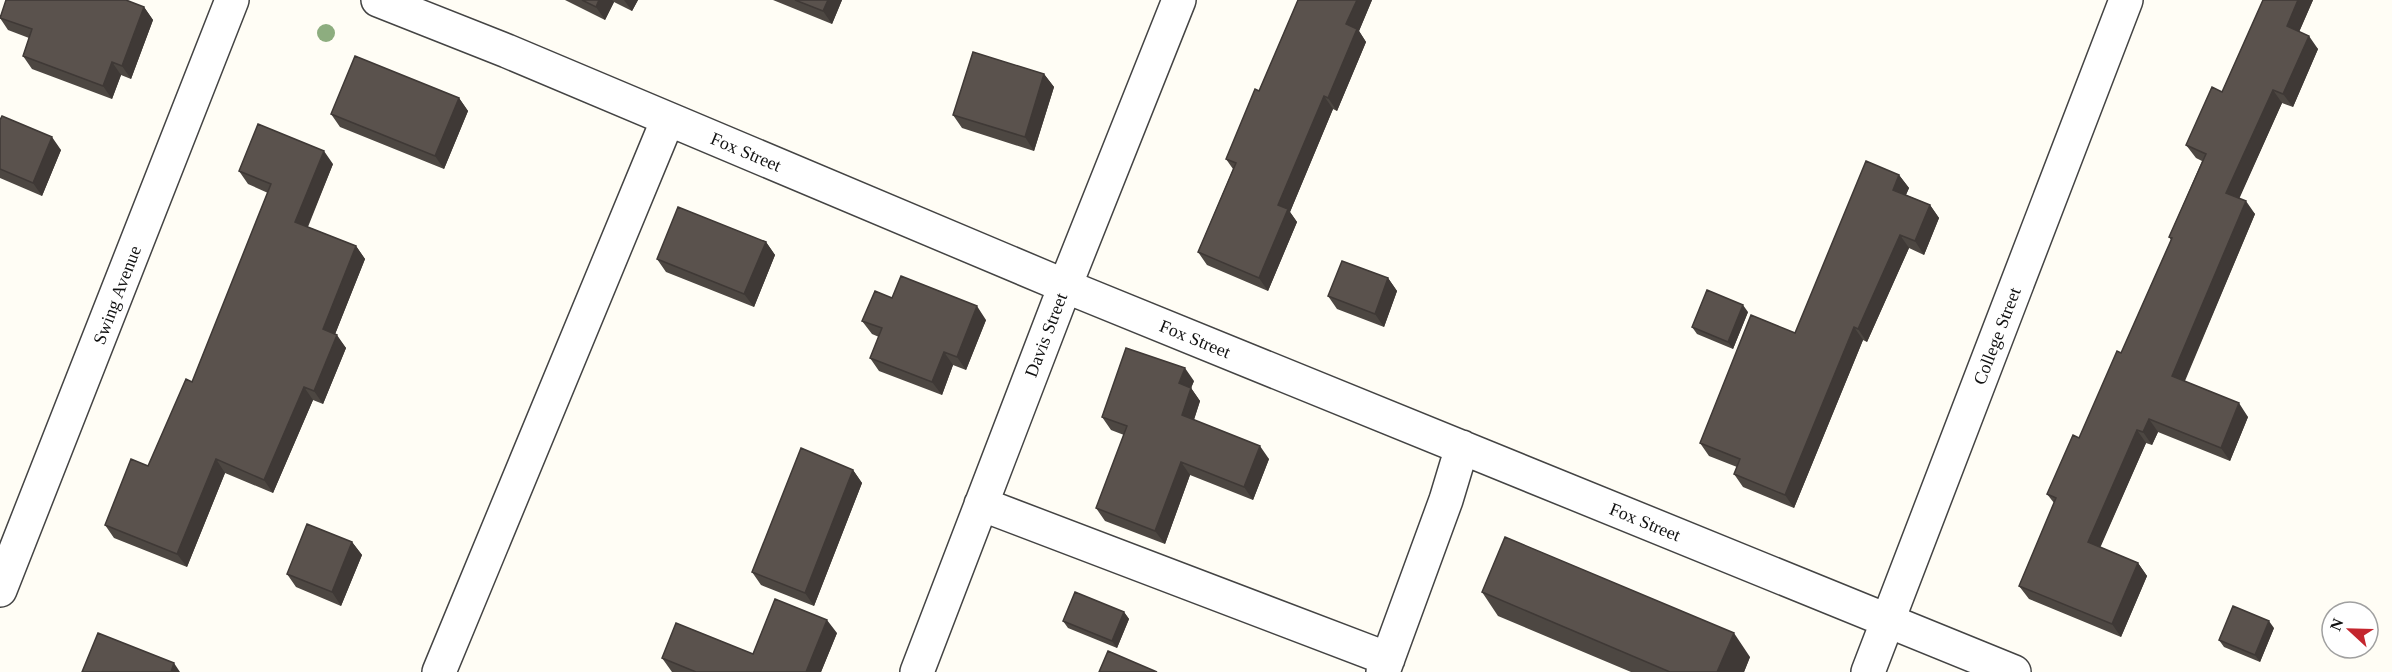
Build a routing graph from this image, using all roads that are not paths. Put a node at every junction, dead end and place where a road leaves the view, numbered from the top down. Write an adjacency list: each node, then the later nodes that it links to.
1 (232, 0): 9 (street, Swing Avenue)
2 (378, 0): 5 (street, Fox Street)
3 (1179, 0): 6 (street, Davis Street)
4 (2126, 0): 10 (street, College Street)
5 (668, 119): 6 (street, Fox Street); 12 (street)
6 (1065, 286): 7 (street, Fox Street); 8 (street, Davis Street)
7 (1462, 447): 10 (street, Fox Street); 11 (street)
8 (981, 504): 11 (street); 13 (street, Davis Street)
9 (0, 590)
10 (1888, 621): 14 (street, College Street); 15 (street, Fox Street)
11 (1385, 666)
12 (440, 672)
13 (917, 672)
14 (1868, 672)
15 (2014, 672)

